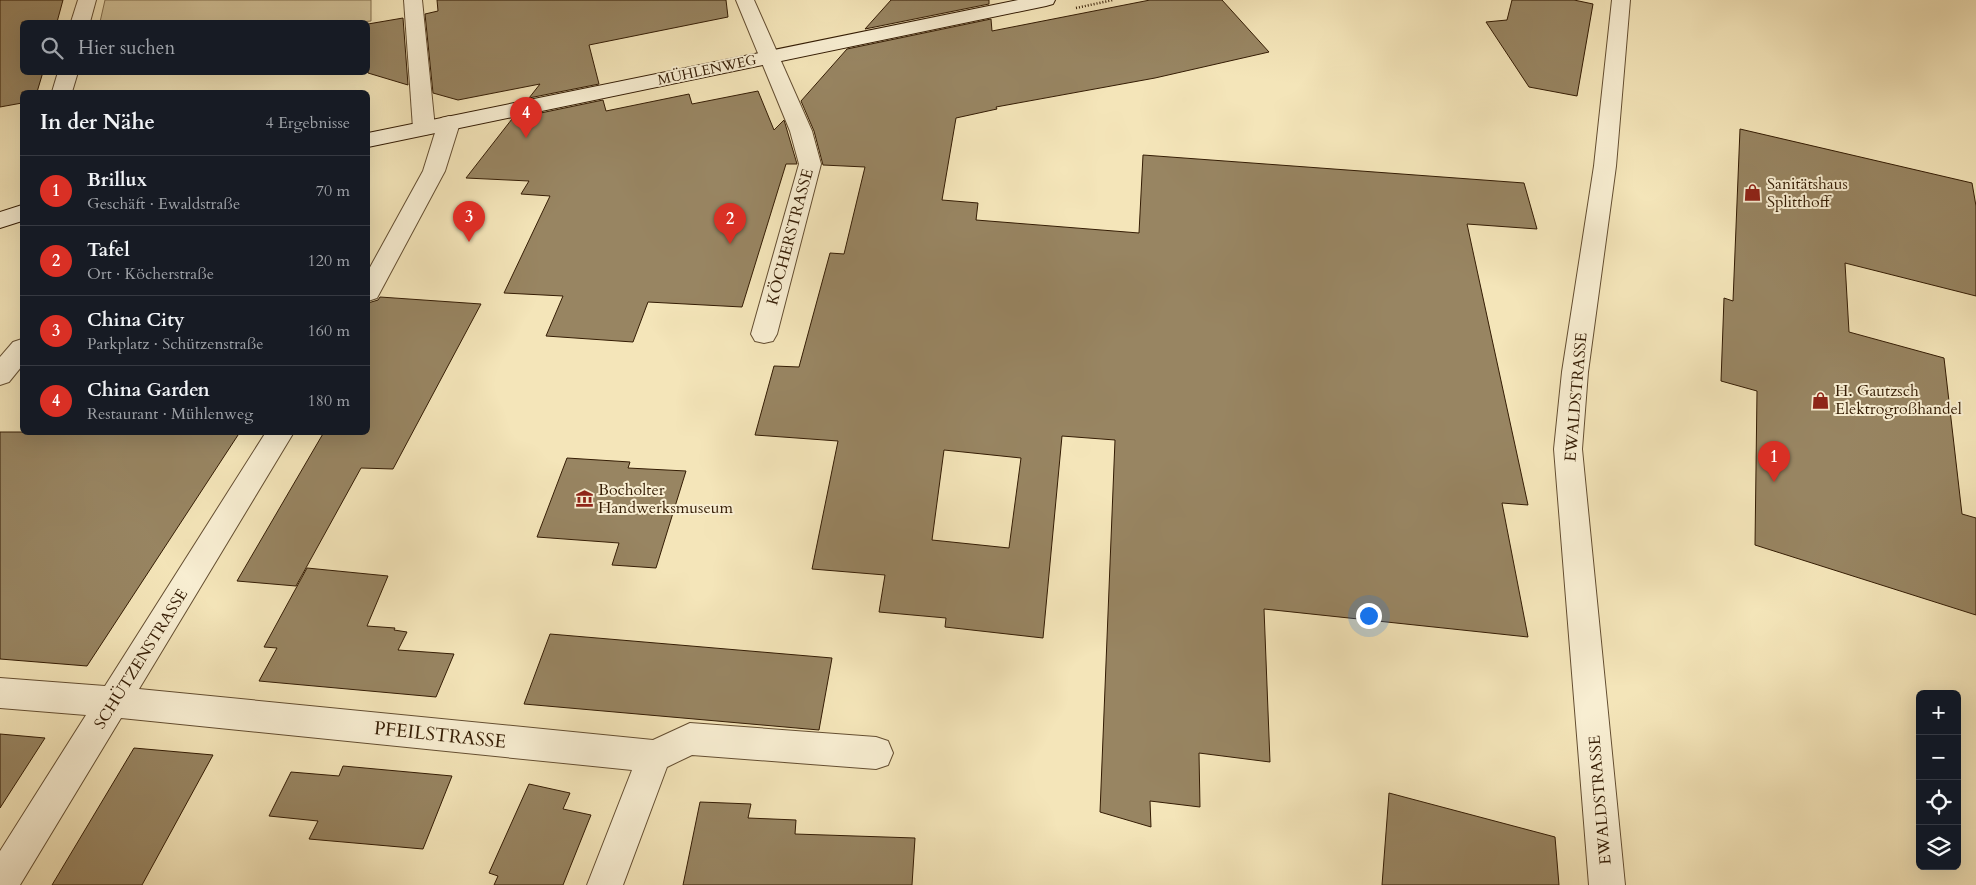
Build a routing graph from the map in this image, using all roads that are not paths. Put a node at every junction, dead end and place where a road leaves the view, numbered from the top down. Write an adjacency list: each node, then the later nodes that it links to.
1 (87, 0): 6 (street)
2 (413, 0): 11 (street)
3 (745, 0): 7 (street, KÖCHERSTRASSE)
4 (1046, 0): 7 (street, MÜHLENWEG)
5 (1621, 0): 26 (street, EWALDSTRASSE)
6 (82, 20)
7 (770, 57): 10 (street, MÜHLENWEG); 16 (street, KÖCHERSTRASSE)
8 (67, 75): 9 (street)
9 (63, 90)
10 (449, 123): 11 (street, MÜHLENWEG); 15 (street)
11 (424, 128): 12 (street, MÜHLENWEG)
12 (370, 140)
13 (20, 214): 14 (street)
14 (0, 220)
15 (370, 288)
16 (764, 334)
17 (20, 351): 18 (street)
18 (0, 375)
19 (279, 435): 21 (street, SCHÜTZENSTRASSE)
20 (0, 693): 21 (street, PFEILSTRASSE)
21 (114, 702): 23 (street, PFEILSTRASSE); 24 (street, SCHÜTZENSTRASSE)
22 (876, 753): 23 (street)
23 (654, 756): 25 (street)
24 (0, 884)
25 (604, 885)
26 (1607, 885)

